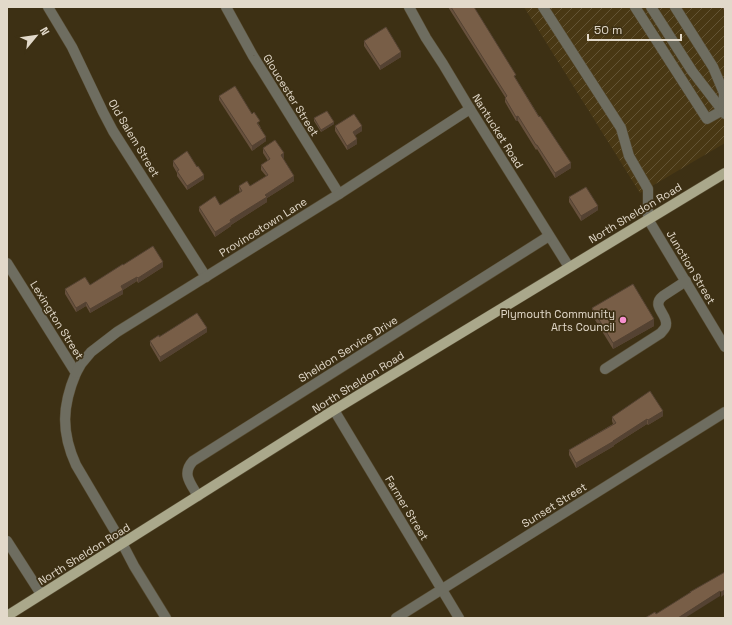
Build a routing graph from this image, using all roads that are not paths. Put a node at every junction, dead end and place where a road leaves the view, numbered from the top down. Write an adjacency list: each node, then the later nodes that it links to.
1 (48, 7): 16 (street, Old Salem Street)
2 (226, 7): 11 (street, Gloucester Street)
3 (409, 7): 8 (street, Nantucket Road)
4 (543, 7): 12 (street)
5 (635, 7): 9 (street)
6 (651, 7): 9 (street)
7 (675, 7): 9 (street)
8 (470, 109): 11 (street, Provincetown Lane); 13 (street, Nantucket Road)
9 (724, 111)
10 (725, 173): 12 (main road, North Sheldon Road)
11 (339, 194): 16 (street, Provincetown Lane)
12 (648, 219): 15 (main road, North Sheldon Road); 17 (street, Junction Street)
13 (549, 236): 15 (street, Nantucket Road); 23 (street, Sheldon Service Drive)
14 (7, 263): 20 (street, Lexington Street)
15 (569, 267): 21 (main road, North Sheldon Road)
16 (206, 277): 20 (street, Provincetown Lane)
17 (686, 282): 18 (street, Junction Street); 19 (street)
18 (725, 347)
19 (605, 369)
20 (76, 373): 25 (street, Lexington Street)
21 (334, 410): 23 (main road, North Sheldon Road); 26 (street, Farmer Street)
22 (725, 412): 26 (street, Sunset Street)
23 (198, 496): 25 (main road, North Sheldon Road)
24 (7, 541): 27 (street)
25 (122, 543): 27 (main road, North Sheldon Road); 29 (street, Lexington Street)
26 (442, 589): 30 (street, Sunset Street); 31 (street, Farmer Street)
27 (41, 594): 28 (main road, North Sheldon Road)
28 (7, 616)
29 (166, 618)
30 (396, 618)
31 (459, 618)

